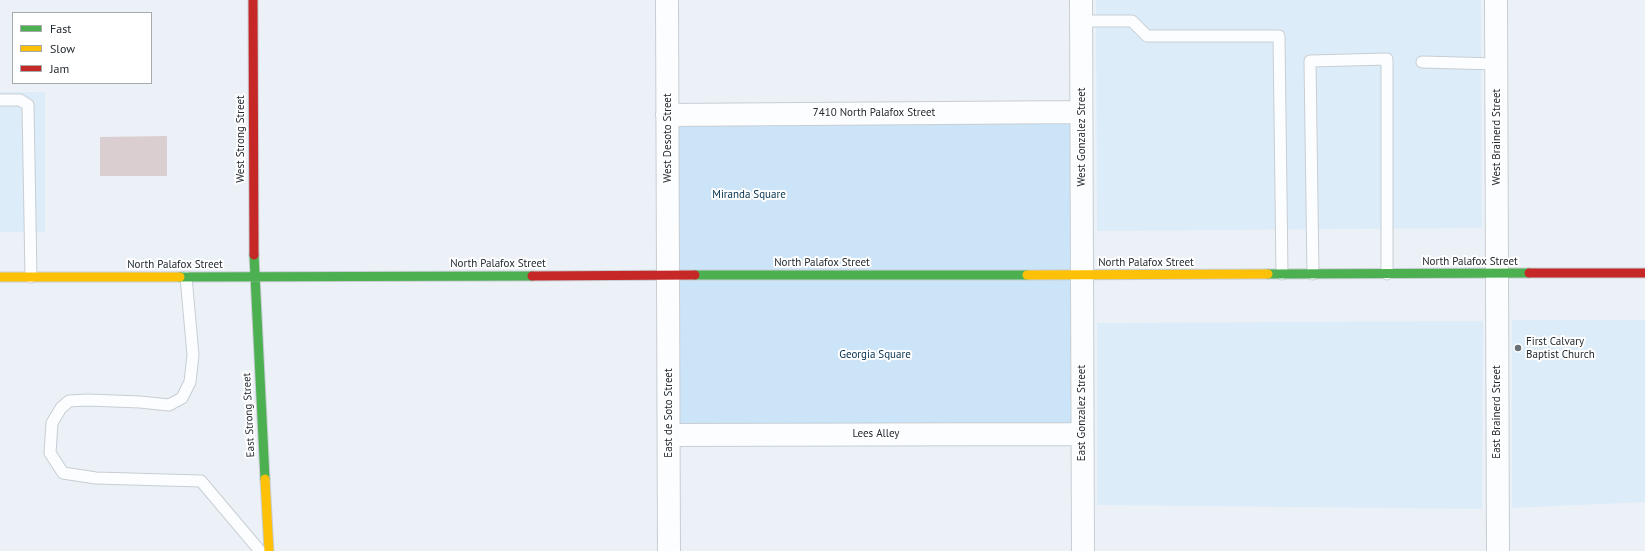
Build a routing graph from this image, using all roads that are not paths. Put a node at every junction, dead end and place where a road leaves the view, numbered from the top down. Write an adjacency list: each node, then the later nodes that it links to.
1 (253, 0): 20 (main road, West Strong Street)
2 (667, 0): 9 (street, West Desoto Street)
3 (1496, 0): 6 (street, West Brainerd Street)
4 (1081, 10): 8 (street, West Gonzalez Street); 11 (lane)
5 (1422, 62): 6 (lane)
6 (1496, 64): 14 (street, West Brainerd Street)
7 (0, 100): 18 (lane)
8 (1082, 112): 9 (street, 7410 North Palafox Street); 15 (street, West Gonzalez Street)
9 (667, 114): 16 (street, West Desoto Street)
10 (1645, 273): 14 (main road, North Palafox Street)
11 (1282, 274): 12 (main road, North Palafox Street); 15 (main road, North Palafox Street)
12 (1314, 274): 13 (main road, North Palafox Street); 13 (lane)
13 (1387, 274): 14 (main road, North Palafox Street)
14 (1497, 274): 27 (street, East Brainerd Street)
15 (1082, 275): 16 (main road, North Palafox Street); 21 (street, East Gonzalez Street)
16 (668, 276): 20 (main road, North Palafox Street); 22 (street, East de Soto Street)
17 (0, 277): 18 (main road, North Palafox Street)
18 (32, 277): 19 (main road, North Palafox Street)
19 (186, 277): 20 (main road, North Palafox Street); 23 (lane)
20 (254, 277): 24 (main road, East Strong Street)
21 (1082, 434): 22 (street, Lees Alley); 26 (street, East Gonzalez Street)
22 (669, 435): 25 (street, East de Soto Street)
23 (260, 551)
24 (269, 551)
25 (669, 551)
26 (1083, 551)
27 (1498, 551)

